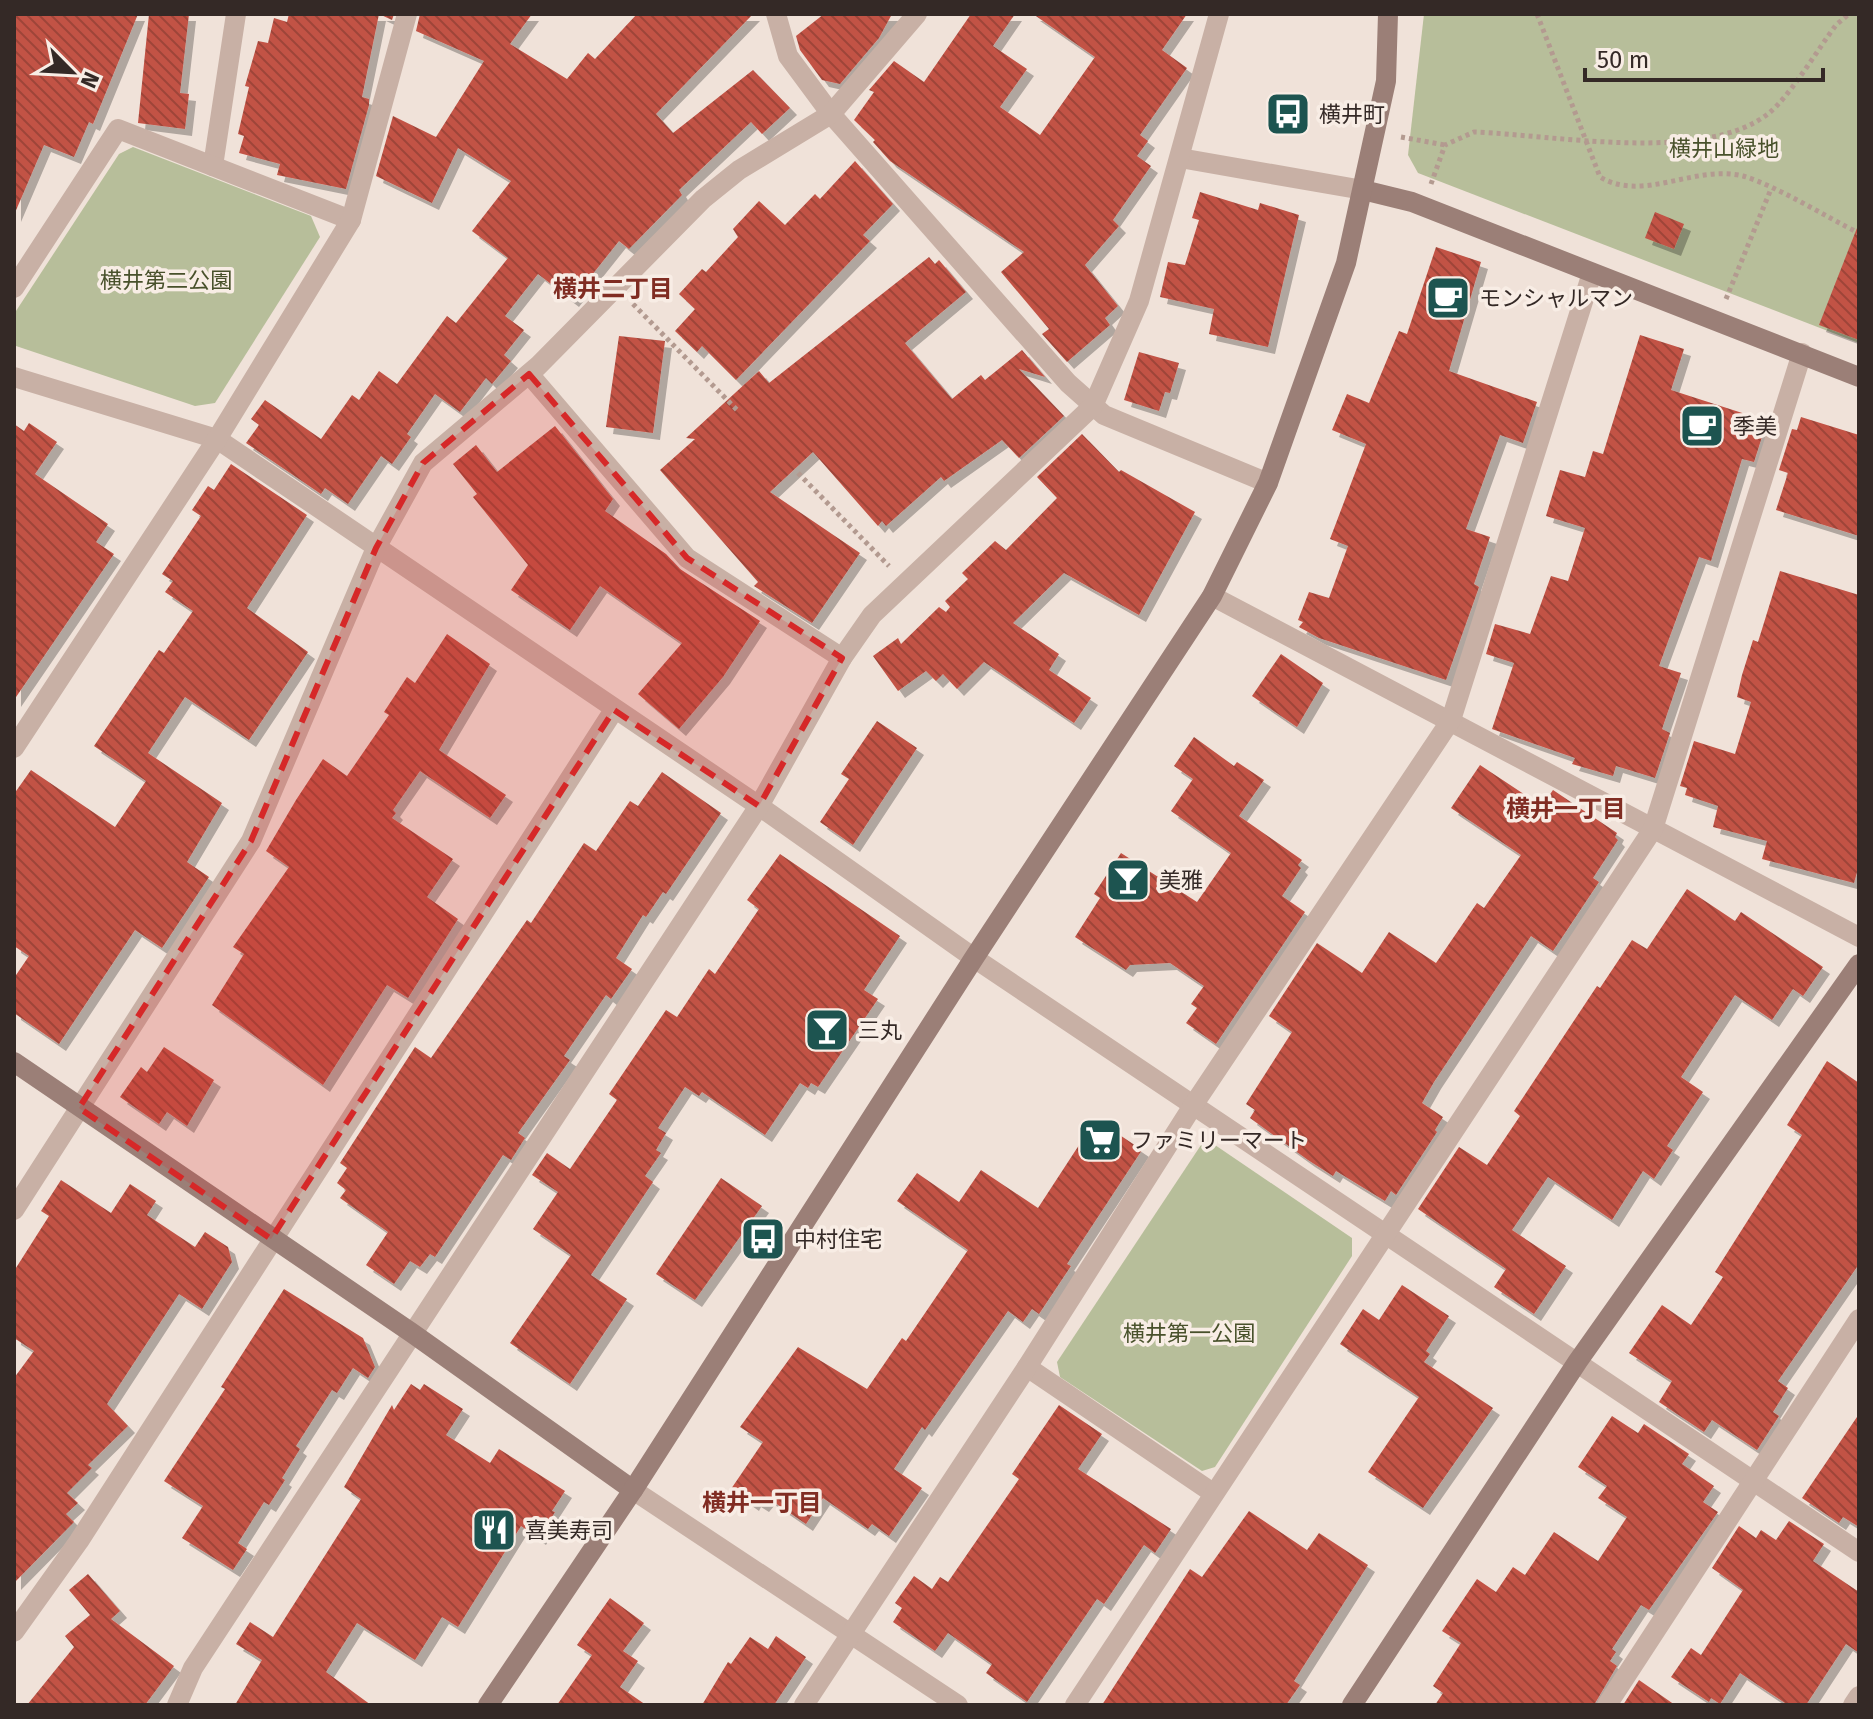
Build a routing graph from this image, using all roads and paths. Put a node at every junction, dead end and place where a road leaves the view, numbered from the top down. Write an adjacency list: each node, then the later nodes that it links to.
1 (236, 14): 14 (street)
2 (407, 14): 18 (street)
3 (776, 14): 9 (street)
4 (917, 14): 9 (street)
5 (1219, 14): 13 (street)
6 (1388, 14): 17 (street)
7 (1537, 14): 11 (path)
8 (1849, 14): 11 (path)
9 (831, 114): 21 (street); 28 (street)
10 (1401, 137): 12 (path)
11 (1582, 139): 12 (path); 16 (path)
12 (1445, 145): 15 (path)
13 (1180, 158): 17 (street); 28 (street)
14 (213, 166): 18 (street); 22 (street)
15 (1430, 185)
16 (1771, 189): 19 (path); 23 (path)
17 (1363, 190): 20 (street); 32 (street)
18 (351, 220): 30 (street)
19 (1859, 233)
20 (1592, 273): 24 (street); 38 (street)
21 (616, 287): 25 (street); 29 (path)
22 (14, 288)
23 (1725, 300)
24 (1802, 353): 27 (street); 41 (street)
25 (529, 374): 33 (street); 36 (street)
26 (14, 377): 30 (street)
27 (1859, 377)
28 (1093, 406): 32 (street); 34 (street)
29 (739, 412)
30 (217, 439): 33 (street); 39 (street)
31 (798, 473): 34 (path)
32 (1268, 483): 35 (street)
33 (376, 548): 37 (street); 47 (street)
34 (906, 584): 36 (street)
35 (1212, 596): 38 (street); 43 (street)
36 (842, 658): 40 (street)
37 (614, 710): 40 (street); 50 (street)
38 (1451, 720): 41 (street); 46 (street)
39 (14, 748)
40 (759, 806): 43 (street); 52 (street)
41 (1653, 829): 42 (street); 49 (street)
42 (1859, 937)
43 (974, 958): 46 (street); 56 (street)
44 (1859, 964): 53 (street)
45 (14, 1062): 47 (street)
46 (1194, 1104): 49 (street); 54 (street)
47 (79, 1108): 48 (street); 50 (street)
48 (14, 1210)
49 (1385, 1234): 53 (street); 57 (street)
50 (271, 1239): 52 (street); 59 (street)
51 (1859, 1319): 55 (street)
52 (412, 1333): 56 (street); 62 (street)
53 (1578, 1361): 55 (street); 67 (street)
54 (1027, 1367): 57 (street); 60 (street)
55 (1754, 1480): 58 (street); 68 (street)
56 (633, 1490): 60 (street); 63 (street)
57 (1213, 1493): 66 (street)
58 (1859, 1552)
59 (14, 1632)
60 (853, 1632): 64 (street); 65 (street)
61 (1859, 1696): 69 (street)
62 (177, 1705)
63 (488, 1705)
64 (804, 1705)
65 (958, 1705)
66 (1075, 1705)
67 (1352, 1705)
68 (1607, 1705)
69 (1853, 1705)

